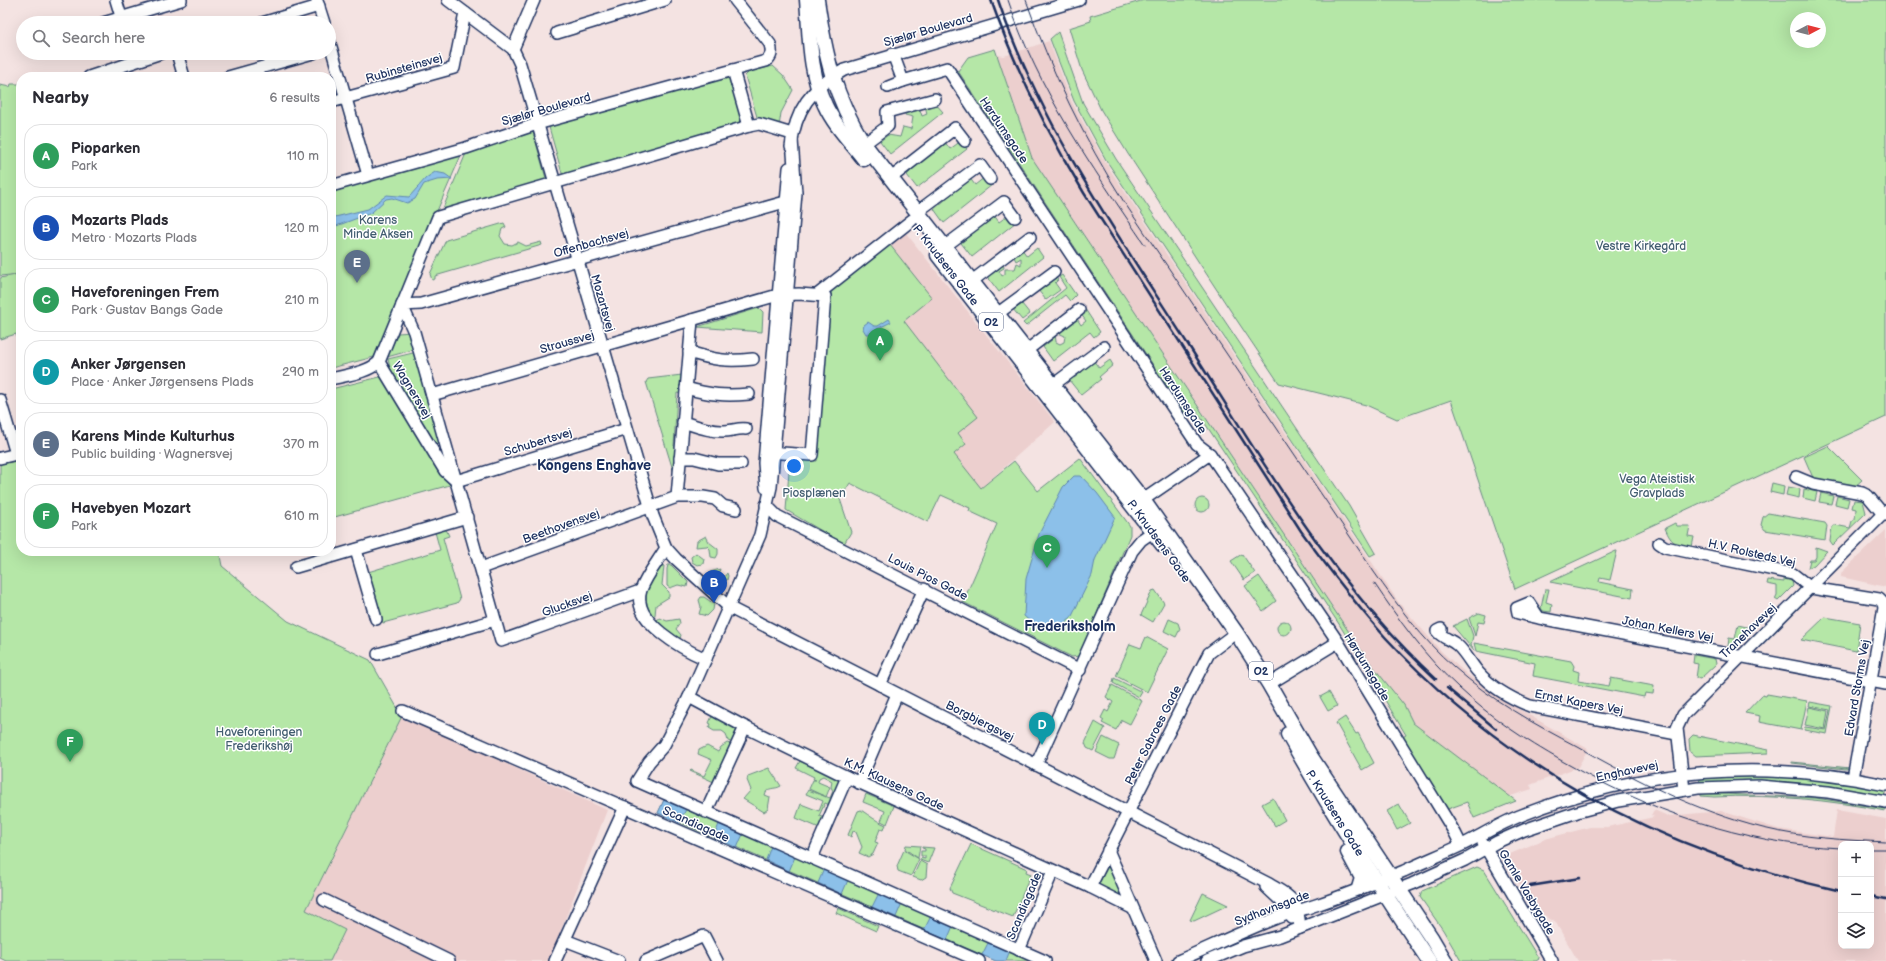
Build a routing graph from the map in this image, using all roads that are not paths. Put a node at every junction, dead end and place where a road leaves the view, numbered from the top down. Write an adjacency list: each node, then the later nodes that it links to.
1 (116, 0): 12 (street)
2 (181, 0): 13 (street)
3 (448, 0): 11 (street)
4 (534, 0): 17 (street)
5 (665, 0): 16 (street)
6 (735, 0): 23 (street, Sjælør Boulevard)
7 (807, 0): 30 (main road, O2)
8 (817, 0): 27 (main road, O2)
9 (1079, 0): 18 (street, Sjælør Boulevard)
10 (318, 3): 14 (street); 15 (street)
11 (465, 13): 17 (street); 31 (street, Rubinsteinsvej)
12 (121, 16)
13 (134, 16)
14 (282, 16)
15 (322, 16)
16 (557, 33)
17 (514, 49): 34 (street, Mozartsvej)
18 (893, 54): 27 (street, Sjælør Boulevard); 28 (street)
19 (127, 60): 24 (street)
20 (179, 60): 25 (street)
21 (288, 60): 26 (street)
22 (334, 60): 31 (street)
23 (733, 70): 34 (street, Sjælør Boulevard); 35 (street)
24 (100, 72)
25 (183, 72)
26 (246, 72)
27 (832, 76): 30 (street, Sjælør Boulevard); 38 (main road, P. Knudsens Gade / O2)
28 (903, 81): 29 (street, Hørdumsgade); 75 (street, Hørdumsgade)
29 (888, 87)
30 (818, 88): 36 (street, Sjælør Boulevard); 45 (main road, P. Knudsens Gade / O2)
31 (346, 98): 33 (street, Rubinsteinsvej); 39 (street)
32 (935, 99): 38 (street)
33 (336, 101)
34 (537, 124): 39 (street, Sjælør Boulevard); 42 (street, Mozartsvej)
35 (749, 126): 36 (street); 42 (street)
36 (792, 137): 44 (street); 52 (street)
37 (965, 141): 40 (street)
38 (864, 144): 40 (main road, P. Knudsens Gade / O2)
39 (368, 176): 43 (street)
40 (891, 178): 45 (main road, P. Knudsens Gade / O2)
41 (990, 179): 45 (street, P. Knudsens Gade)
42 (555, 183): 49 (street, Mozartsvej); 54 (street, Wagnersvej)
43 (336, 185)
44 (785, 202): 49 (street, Offenbachsvej); 52 (street)
45 (914, 216): 48 (main road, P. Knudsens Gade / O2); 53 (street, P. Knudsens Gade); 89 (main road, P. Knudsens Gade / O2)
46 (1015, 217): 48 (street, P. Knudsens Gade)
47 (1030, 237): 51 (street, P. Knudsens Gade)
48 (944, 247): 51 (main road, P. Knudsens Gade / O2)
49 (578, 260): 54 (street, Offenbachsvej); 58 (street, Mozartsvej)
50 (1054, 272): 56 (street)
51 (972, 281): 56 (main road, P. Knudsens Gade / O2)
52 (783, 295): 53 (street, Straussvej); 57 (street, Straussvej); 74 (street)
53 (817, 295): 74 (street)
54 (402, 305): 63 (street, Wagnersvej); 68 (street, Wagnersvej)
55 (1079, 310): 60 (street)
56 (998, 314): 60 (main road, P. Knudsens Gade / O2)
57 (692, 320): 58 (street, Straussvej); 61 (street)
58 (602, 346): 68 (street, Straussvej); 71 (street, Mozartsvej)
59 (1104, 347): 65 (street)
60 (1026, 351): 65 (main road, P. Knudsens Gade / O2)
61 (689, 352): 62 (street); 66 (street)
62 (753, 359)
63 (379, 362): 64 (street); 81 (street, Wagnersvej)
64 (336, 378)
65 (1054, 386): 83 (main road, P. Knudsens Gade / O2)
66 (686, 388): 67 (street); 70 (street)
67 (749, 394)
68 (432, 395): 81 (street, Wagnersvej)
69 (0, 400): 73 (street)
70 (683, 422): 72 (street); 78 (street)
71 (627, 429): 81 (street, Schubertsvej); 85 (street, Mozartsvej)
72 (746, 429)
73 (16, 445)
74 (770, 452): 84 (street)
75 (1210, 454): 83 (street); 108 (street, Hørdumsgade)
76 (16, 455): 77 (street)
77 (0, 458)
78 (680, 458): 79 (street); 82 (street)
79 (741, 464)
80 (1796, 477): 87 (street)
81 (456, 481): 88 (street, Wagnersvej)
82 (677, 497): 85 (street, Beethovensvej); 86 (street, Beethovensvej)
83 (1143, 500): 114 (main road, P. Knudsens Gade / O2)
84 (766, 505): 98 (street, Louis Pios Gade); 101 (street)
85 (650, 507): 91 (street, Mozartsvej); 96 (street, Beethovensvej)
86 (736, 509)
87 (1885, 513): 97 (street, Tranehavevej)
88 (467, 517): 92 (street); 96 (street, Wagnersvej)
89 (1154, 531): 106 (main road, P. Knudsens Gade / O2); 112 (street)
90 (1659, 543): 97 (street, H.V. Rolsteds Vej)
91 (666, 548): 99 (street); 101 (street, Mozartsvej)
92 (356, 550): 94 (street); 102 (street)
93 (335, 556): 95 (street)
94 (336, 556)
95 (296, 567)
96 (481, 568): 104 (street, Wagnersvej)
97 (1811, 588): 100 (street, H.V. Rolsteds Vej); 110 (street, Tranehavevej)
98 (924, 589): 112 (street, Louis Pios Gade); 116 (street)
99 (640, 591): 107 (street, Glucksvej); 111 (street)
100 (1883, 603): 113 (street, Edvard Storms Vej)
101 (730, 608): 111 (street); 116 (street, Borgbjergsvej)
102 (376, 618)
103 (1539, 618): 110 (street, Johan Kellers Vej)
104 (495, 620): 107 (street, Wagnersvej); 109 (street)
105 (1441, 629): 121 (street, Ernst Kapers Vej)
106 (1229, 638): 129 (main road, P. Knudsens Gade / O2); 133 (street, Peter Sabroes Gade)
107 (501, 641)
108 (1338, 642): 114 (street); 135 (street, Hørdumsgade)
109 (378, 654)
110 (1740, 656): 113 (street, Johan Kellers Vej); 121 (street, Tranehavevej)
111 (706, 659): 118 (street)
112 (1080, 670): 122 (street)
113 (1872, 682): 115 (street, Johan Kellers Vej); 125 (street, Edvard Storms Vej)
114 (1269, 684): 140 (main road, P. Knudsens Gade / O2)
115 (1886, 684)
116 (880, 685): 117 (street, Borgbjergsvej)
117 (897, 694): 122 (street, Borgbjergsvej); 126 (street)
118 (689, 697): 120 (street, K.M. Klausens Gade); 132 (street, Scandiagade)
119 (403, 711): 131 (street, Scandiagade)
120 (745, 727): 124 (street, K.M. Klausens Gade); 132 (street, Scandiagade)
121 (1677, 734): 123 (street, Tranehavevej)
122 (1036, 765): 133 (street, Borgbjergsvej)
123 (1682, 774): 125 (street, Enghavevej); 128 (street, Tranehavevej); 134 (street, Enghavevej)
124 (847, 777): 126 (street, K.M. Klausens Gade); 138 (street)
125 (1854, 778): 127 (street, Enghavevej)
126 (859, 783): 139 (street, K.M. Klausens Gade)
127 (1886, 785)
128 (1684, 790): 130 (street); 136 (street)
129 (1320, 792): 140 (main road, P. Knudsens Gade / O2); 142 (main road)
130 (1886, 802)
131 (625, 807): 149 (street); 156 (street, Scandiagade)
132 (706, 812): 138 (street, Scandiagade)
133 (1128, 812): 137 (street, Peter Sabroes Gade); 147 (street, Borgbjergsvej)
134 (1478, 836): 135 (street, Enghavevej); 136 (street, Gamle Vasbygade)
135 (1461, 845): 140 (street, Enghavevej)
136 (1486, 848): 143 (street); 163 (street, Gamle Vasbygade)
137 (1108, 850): 141 (street, Peter Sabroes Gade); 146 (street)
138 (812, 858): 150 (street, Scandiagade)
139 (1053, 871): 141 (street, K.M. Klausens Gade); 150 (street, Scandiagade)
140 (1384, 879): 142 (street, Sydhavnsgade); 143 (main road, O2); 144 (main road, O2)
141 (1090, 887): 146 (street)
142 (1359, 888): 147 (street, Sydhavnsgade)
143 (1399, 889): 144 (street, Sydhavnsgade); 162 (main road, O2)
144 (1385, 894): 148 (street, Sydhavnsgade); 161 (main road, O2)
145 (324, 900): 151 (street)
146 (1132, 908): 158 (street)
147 (1294, 912): 148 (street); 159 (street, Sydhavnsgade)
148 (1300, 928): 160 (street, Sydhavnsgade)
149 (565, 940): 152 (street); 153 (street)
150 (1019, 950): 157 (street, Scandiagade)
151 (449, 961)
152 (555, 961)
153 (619, 961)
154 (646, 961): 155 (street)
155 (717, 961)
156 (979, 961)
157 (1045, 961)
158 (1156, 961)
159 (1178, 961)
160 (1207, 961)
161 (1430, 961)
162 (1445, 961)
163 (1552, 961)

